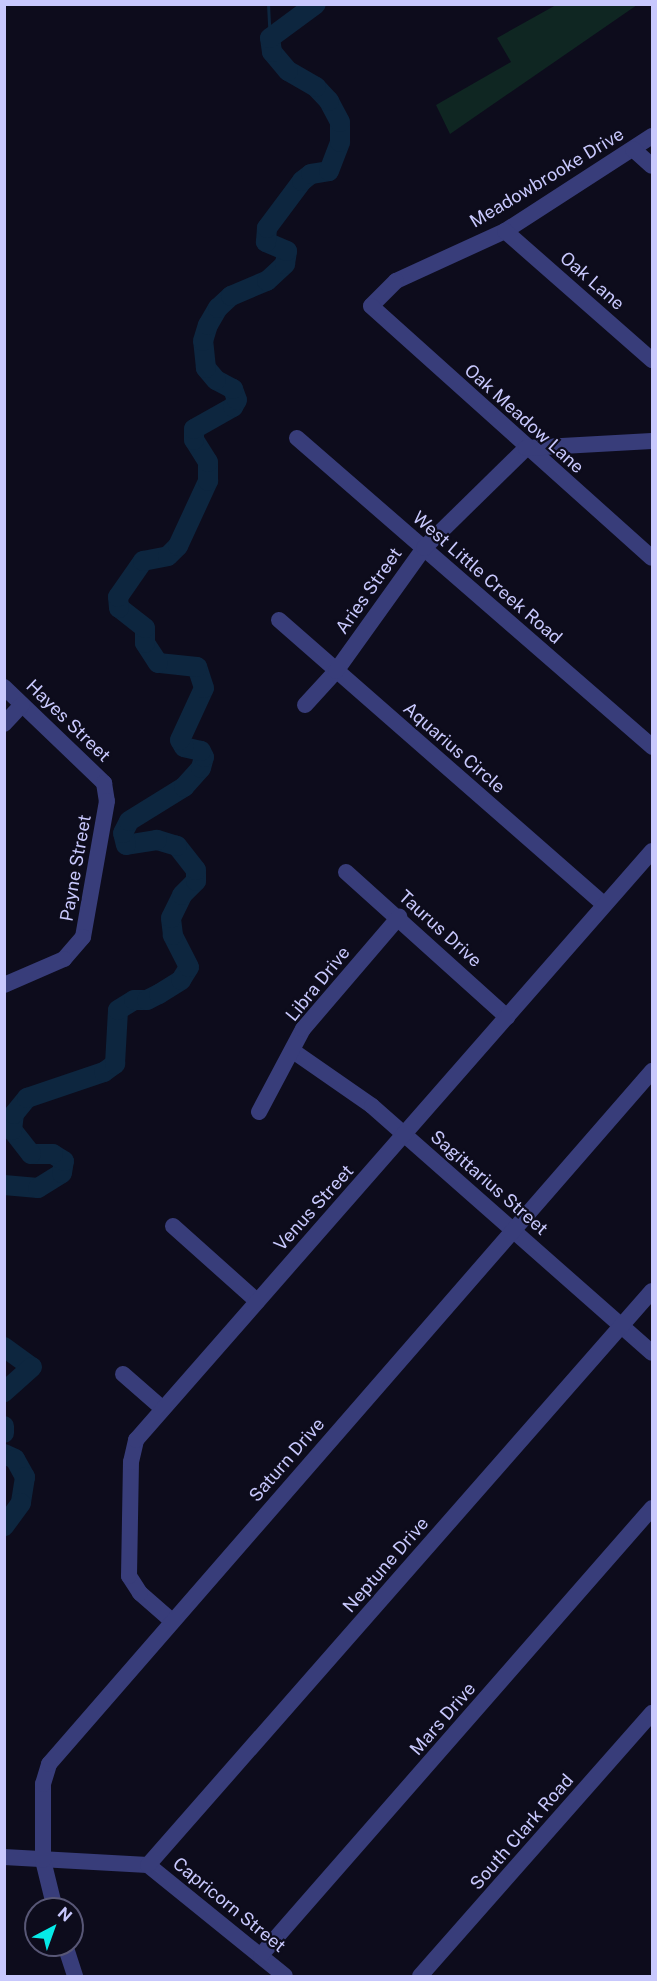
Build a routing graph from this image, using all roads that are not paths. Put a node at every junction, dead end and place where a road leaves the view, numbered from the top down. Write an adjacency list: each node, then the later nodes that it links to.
1 (652, 136): 2 (street, Meadowbrooke Drive)
2 (633, 149): 3 (street); 4 (street, Meadowbrooke Drive)
3 (652, 166)
4 (505, 231): 5 (street, Meadowbrooke Drive); 6 (street, Oak Lane)
5 (371, 306): 9 (street, Oak Meadow Lane)
6 (652, 360)
7 (297, 438): 10 (street, West Little Creek Road)
8 (652, 441): 9 (street)
9 (526, 448): 10 (street, Aries Street); 11 (street, Oak Meadow Lane)
10 (424, 548): 13 (street, Aries Street); 18 (street, West Little Creek Road)
11 (652, 558)
12 (279, 620): 13 (street, Aquarius Circle)
13 (336, 671): 16 (street, Aries Street); 22 (street, Aquarius Circle)
14 (4, 687): 15 (street, Hayes Street)
15 (22, 705): 17 (street); 19 (street, Hayes Street)
16 (305, 705)
17 (4, 724)
18 (652, 747)
19 (104, 783): 24 (street, Payne Street)
20 (652, 851): 22 (street, Venus Street)
21 (346, 872): 23 (street, Taurus Drive)
22 (604, 905): 25 (street, Venus Street)
23 (399, 917): 25 (street, Taurus Drive); 26 (street, Libra Drive)
24 (4, 985)
25 (507, 1017): 29 (street, Venus Street)
26 (292, 1051): 28 (street, Libra Drive); 29 (street, Sagittarius Street)
27 (652, 1071): 31 (street, Saturn Drive)
28 (259, 1112)
29 (405, 1135): 31 (street, Sagittarius Street); 33 (street, Venus Street)
30 (173, 1226): 33 (street)
31 (514, 1230): 34 (street, Sagittarius Street); 39 (street, Saturn Drive)
32 (652, 1291): 34 (street, Neptune Drive)
33 (257, 1301): 37 (street, Venus Street)
34 (622, 1326): 35 (street, Sagittarius Street); 43 (street, Neptune Drive)
35 (652, 1353)
36 (123, 1374): 37 (street)
37 (162, 1408): 39 (street, Venus Street)
38 (652, 1508): 45 (street, Mars Drive)
39 (172, 1621): 42 (street, Saturn Drive)
40 (652, 1713): 49 (street, South Clark Road)
41 (4, 1857): 42 (street, Capricorn Street)
42 (43, 1860): 43 (street, Capricorn Street); 44 (street, Saturn Drive)
43 (148, 1865): 45 (street, Capricorn Street)
44 (52, 1897)
45 (261, 1956): 48 (street, Capricorn Street)
46 (69, 1957): 47 (street)
47 (75, 1977)
48 (285, 1977)
49 (420, 1977)

